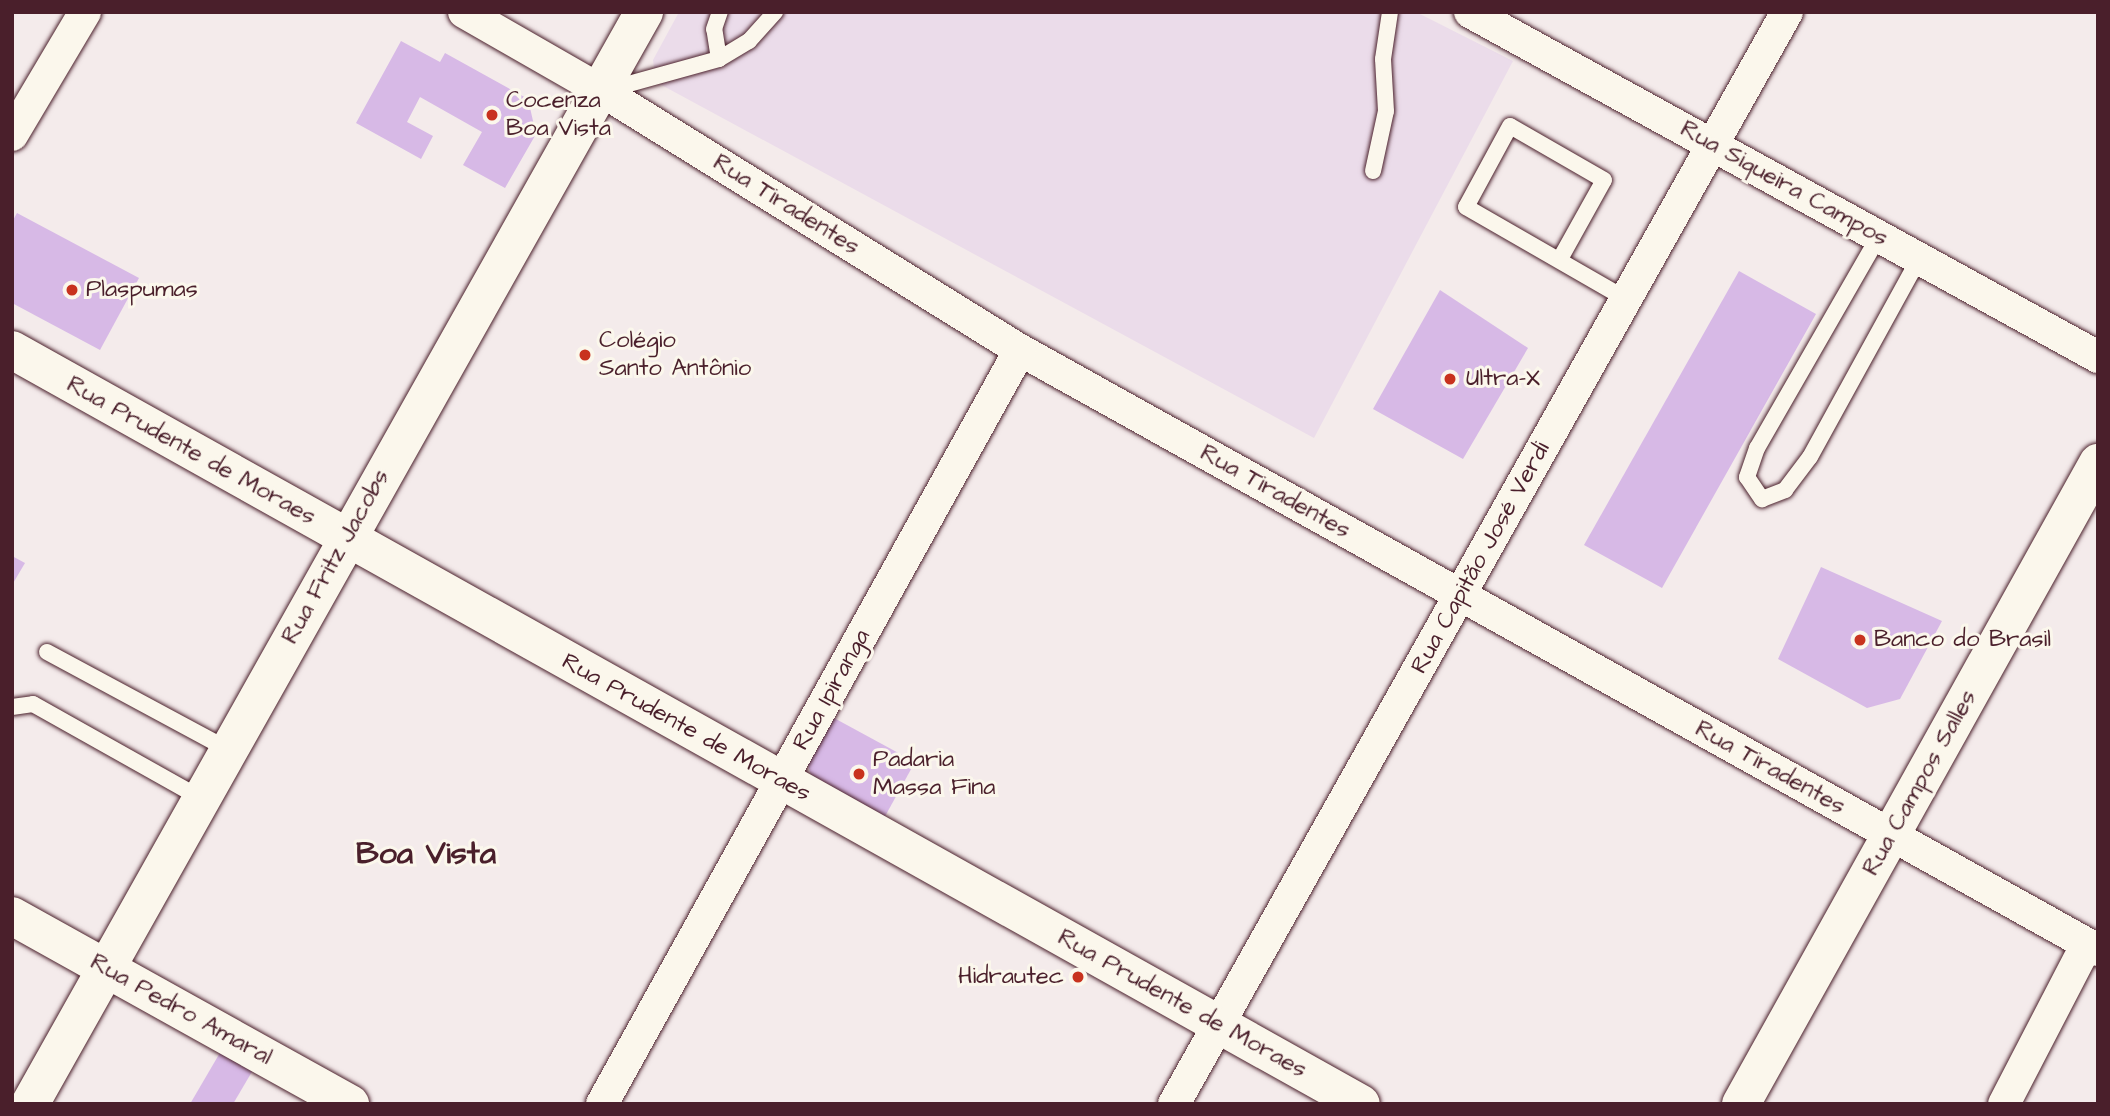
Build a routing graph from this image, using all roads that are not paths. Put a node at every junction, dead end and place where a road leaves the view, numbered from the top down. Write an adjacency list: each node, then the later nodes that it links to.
1 (85, 12): 11 (street)
2 (464, 12): 10 (street, Rua Tiradentes)
3 (645, 12): 10 (street, Rua Fritz Jacobs)
4 (720, 12): 9 (lane)
5 (775, 12): 9 (lane)
6 (1390, 12): 13 (lane)
7 (1470, 12): 12 (street, Rua Siqueira Campos)
8 (1787, 12): 12 (street, Rua Capitão José Verdi)
9 (719, 59): 10 (lane)
10 (602, 91): 18 (street, Rua Tiradentes); 22 (street, Rua Fritz Jacobs)
11 (12, 135)
12 (1713, 144): 14 (street, Rua Siqueira Campos); 17 (street, Rua Capitão José Verdi)
13 (1373, 171)
14 (1879, 236): 16 (street, Rua Siqueira Campos); 16 (lane)
15 (1560, 259): 15 (lane); 17 (lane)
16 (1919, 259): 20 (street, Rua Siqueira Campos)
17 (1626, 299): 23 (street, Rua Capitão José Verdi)
18 (1020, 350): 23 (street, Rua Tiradentes); 27 (street, Rua Ipiranga)
19 (12, 351): 22 (street, Rua Prudente de Moraes)
20 (2098, 356)
21 (2098, 463): 29 (street, Rua Campos Salles)
22 (347, 538): 26 (street, Rua Fritz Jacobs); 27 (street, Rua Prudente de Moraes)
23 (1460, 595): 29 (street, Rua Tiradentes); 33 (street, Rua Capitão José Verdi)
24 (47, 652): 26 (lane)
25 (12, 707): 28 (lane)
26 (229, 750): 28 (street, Rua Fritz Jacobs)
27 (781, 781): 33 (street, Rua Prudente de Moraes); 36 (street, Rua Ipiranga)
28 (202, 799): 32 (street, Rua Fritz Jacobs)
29 (1891, 835): 31 (street, Rua Tiradentes); 39 (street, Rua Campos Salles)
30 (12, 916): 32 (street, Rua Pedro Amaral)
31 (2092, 947): 40 (street)
32 (106, 969): 34 (street, Rua Fritz Jacobs); 35 (street, Rua Pedro Amaral)
33 (1220, 1025): 37 (street, Rua Capitão José Verdi); 38 (street, Rua Prudente de Moraes)
34 (30, 1104)
35 (350, 1104)
36 (602, 1104)
37 (1174, 1104)
38 (1361, 1104)
39 (1741, 1104)
40 (2004, 1104)

